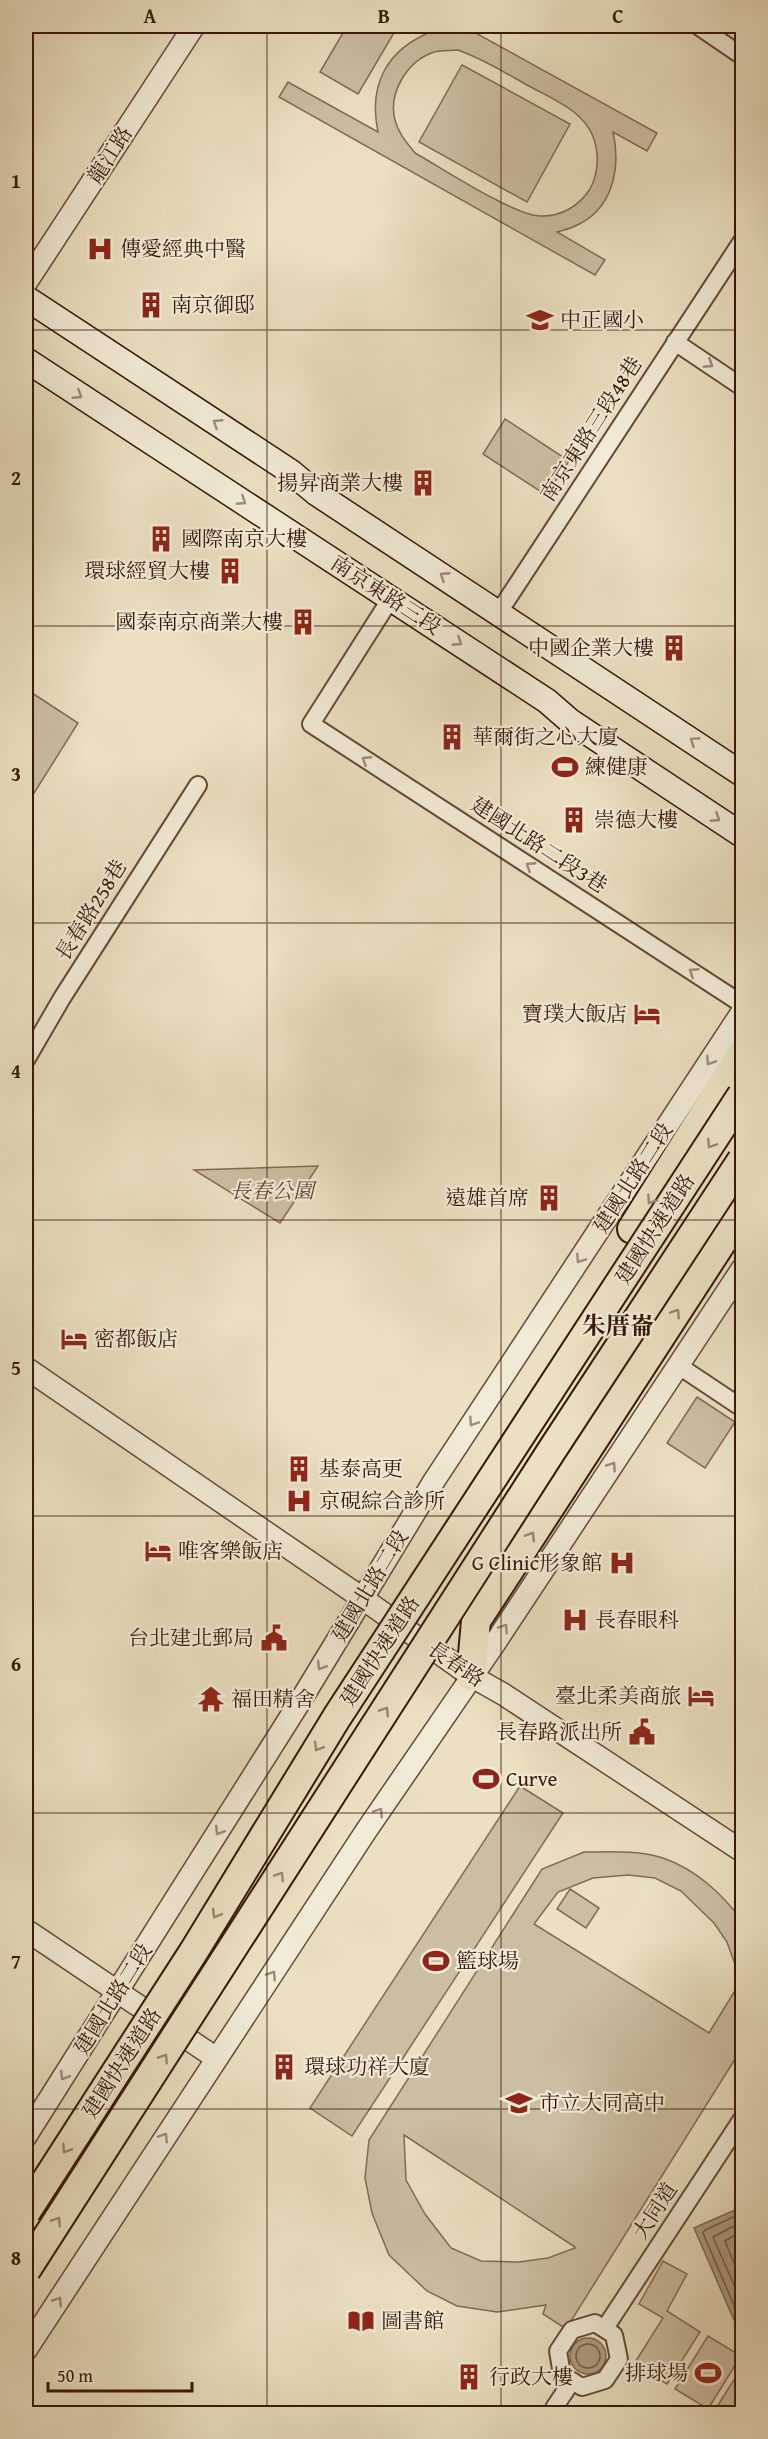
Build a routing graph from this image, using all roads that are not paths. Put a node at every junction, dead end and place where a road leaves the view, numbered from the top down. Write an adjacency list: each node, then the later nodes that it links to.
1 (194, 26): 5 (street, 龍江路)
2 (698, 26): 3 (street)
3 (742, 56)
4 (742, 241): 7 (street, 南京東路三段48巷)
5 (26, 283)
6 (26, 298): 11 (main road, one-way to 6)
7 (675, 342): 9 (street, one-way to 9); 11 (street, 南京東路三段48巷)
8 (26, 360): 10 (main road, 南京東路三段, one-way to 10)
9 (742, 387)
10 (391, 598): 14 (main road, 南京東路三段, one-way to 14); 15 (street, 建國北路二段3巷, one-way to 10)
11 (499, 612): 12 (main road, one-way to 11)
12 (742, 774)
13 (198, 784): 18 (street, 長春路258巷)
14 (742, 835)
15 (742, 1004)
16 (742, 1012): 26 (street, 建國北路二段, one-way to 26)
17 (742, 1054): 28 (highway, one-way to 28, bridge)
18 (26, 1060)
19 (742, 1095): 28 (highway, 建國快速道路, one-way to 28, bridge)
20 (742, 1160): 36 (highway, 建國快速道路, one-way to 20, bridge)
21 (742, 1211): 27 (highway, one-way to 21)
22 (742, 1269): 23 (street)
23 (679, 1366): 25 (street); 27 (street, one-way to 23)
24 (26, 1368): 26 (street, 長春路)
25 (742, 1408)
26 (362, 1598): 27 (street, 長春路); 31 (street, 建國北路二段, one-way to 31)
27 (471, 1676): 29 (street, 長春路); 32 (street, one-way to 27)
28 (337, 1716): 35 (highway, 建國快速道路, one-way to 35, bridge)
29 (742, 1851)
30 (26, 1930): 31 (street)
31 (118, 1991): 32 (street); 34 (street, 建國北路二段, one-way to 34)
32 (216, 2058): 38 (street, one-way to 32)
33 (742, 2119): 37 (street, 大同道)
34 (26, 2136)
35 (26, 2212)
36 (26, 2270)
37 (605, 2328): 39 (street); 39 (street)
38 (26, 2350)
39 (572, 2380): 40 (street)
40 (554, 2408)

